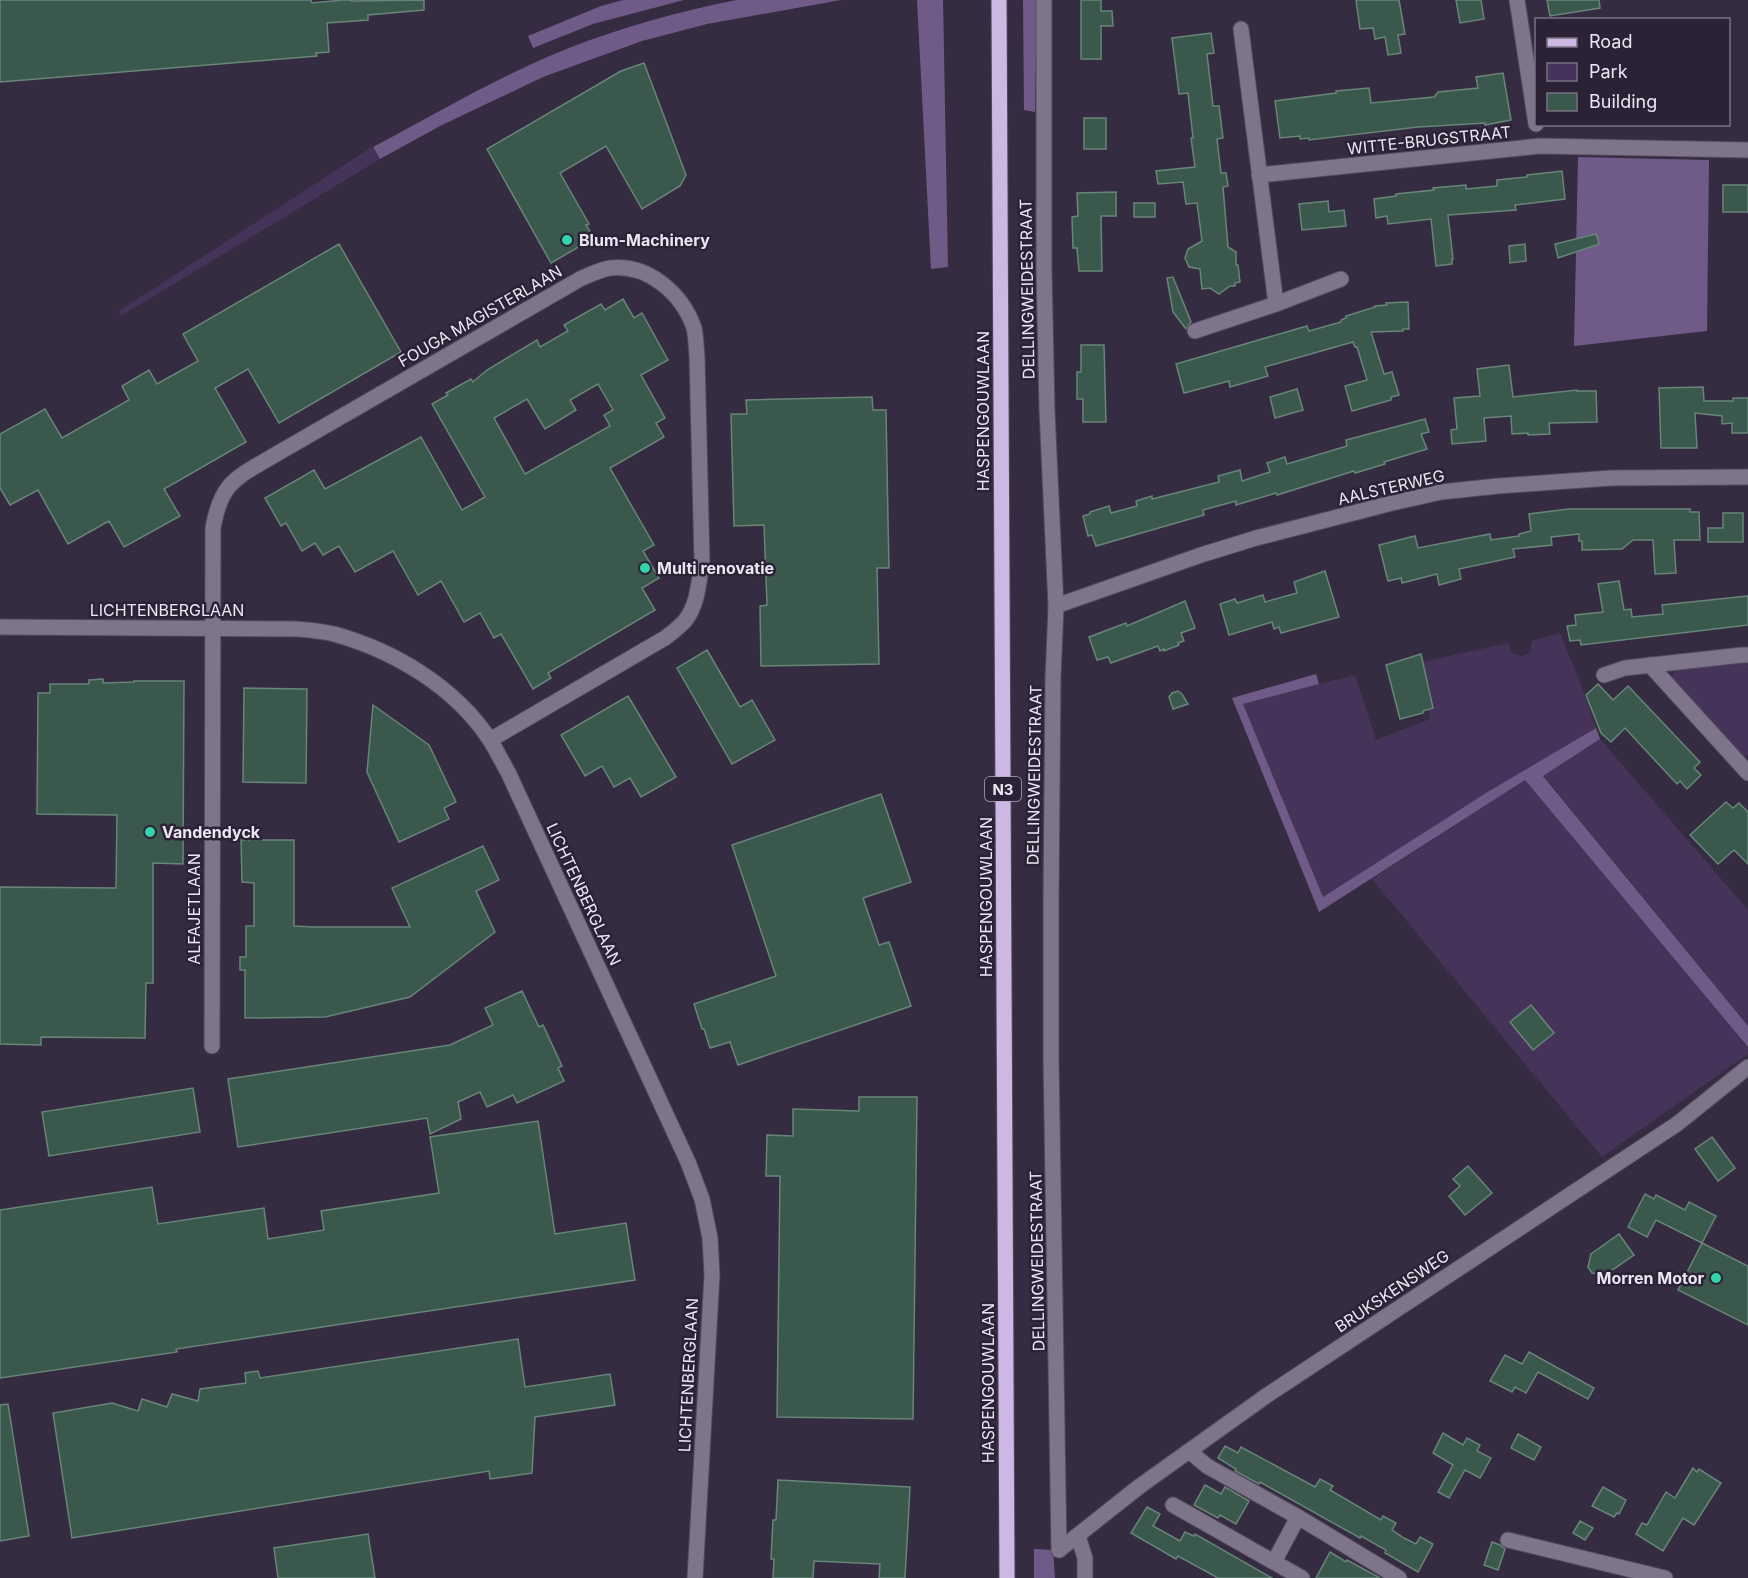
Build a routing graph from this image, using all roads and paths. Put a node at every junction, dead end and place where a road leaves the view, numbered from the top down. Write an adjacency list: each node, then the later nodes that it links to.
1 (999, 0): 32 (main road, HASPENGOUWLAAN / N3)
2 (1044, 0): 14 (street, DELLINGWEIDESTRAAT)
3 (1517, 0): 5 (street)
4 (1241, 29): 9 (street)
5 (1535, 112)
6 (1537, 126): 7 (street)
7 (1540, 146): 8 (street, WITTE-BRUGSTRAAT); 9 (street, WITTE-BRUGSTRAAT)
8 (1748, 150)
9 (1259, 175): 11 (street)
10 (1341, 279): 11 (street)
11 (1276, 304): 12 (street)
12 (1195, 331)
13 (1748, 477): 14 (street, AALSTERWEG)
14 (1056, 606): 29 (street, DELLINGWEIDESTRAAT)
15 (0, 627): 16 (street, LICHTENBERGLAAN)
16 (212, 628): 20 (street, LICHTENBERGLAAN); 20 (street, FOUGA MAGISTERLAAN); 22 (street, ALFAJETLAAN)
17 (1748, 656): 18 (street)
18 (1650, 665): 19 (street); 21 (street)
19 (1604, 675)
20 (490, 740): 31 (street, LICHTENBERGLAAN)
21 (1748, 773)
22 (212, 1046)
23 (1748, 1067): 24 (street, BRUKSKENSWEG)
24 (1189, 1451): 26 (street); 27 (street, BRUKSKENSWEG)
25 (1173, 1504): 30 (street)
26 (1298, 1517): 30 (street); 35 (street)
27 (1078, 1536): 29 (street, BRUKSKENSWEG); 33 (street)
28 (1508, 1540): 36 (street)
29 (1059, 1550)
30 (1274, 1562): 34 (street)
31 (695, 1578)
32 (1007, 1578)
33 (1085, 1578)
34 (1302, 1578)
35 (1399, 1578)
36 (1665, 1578)

